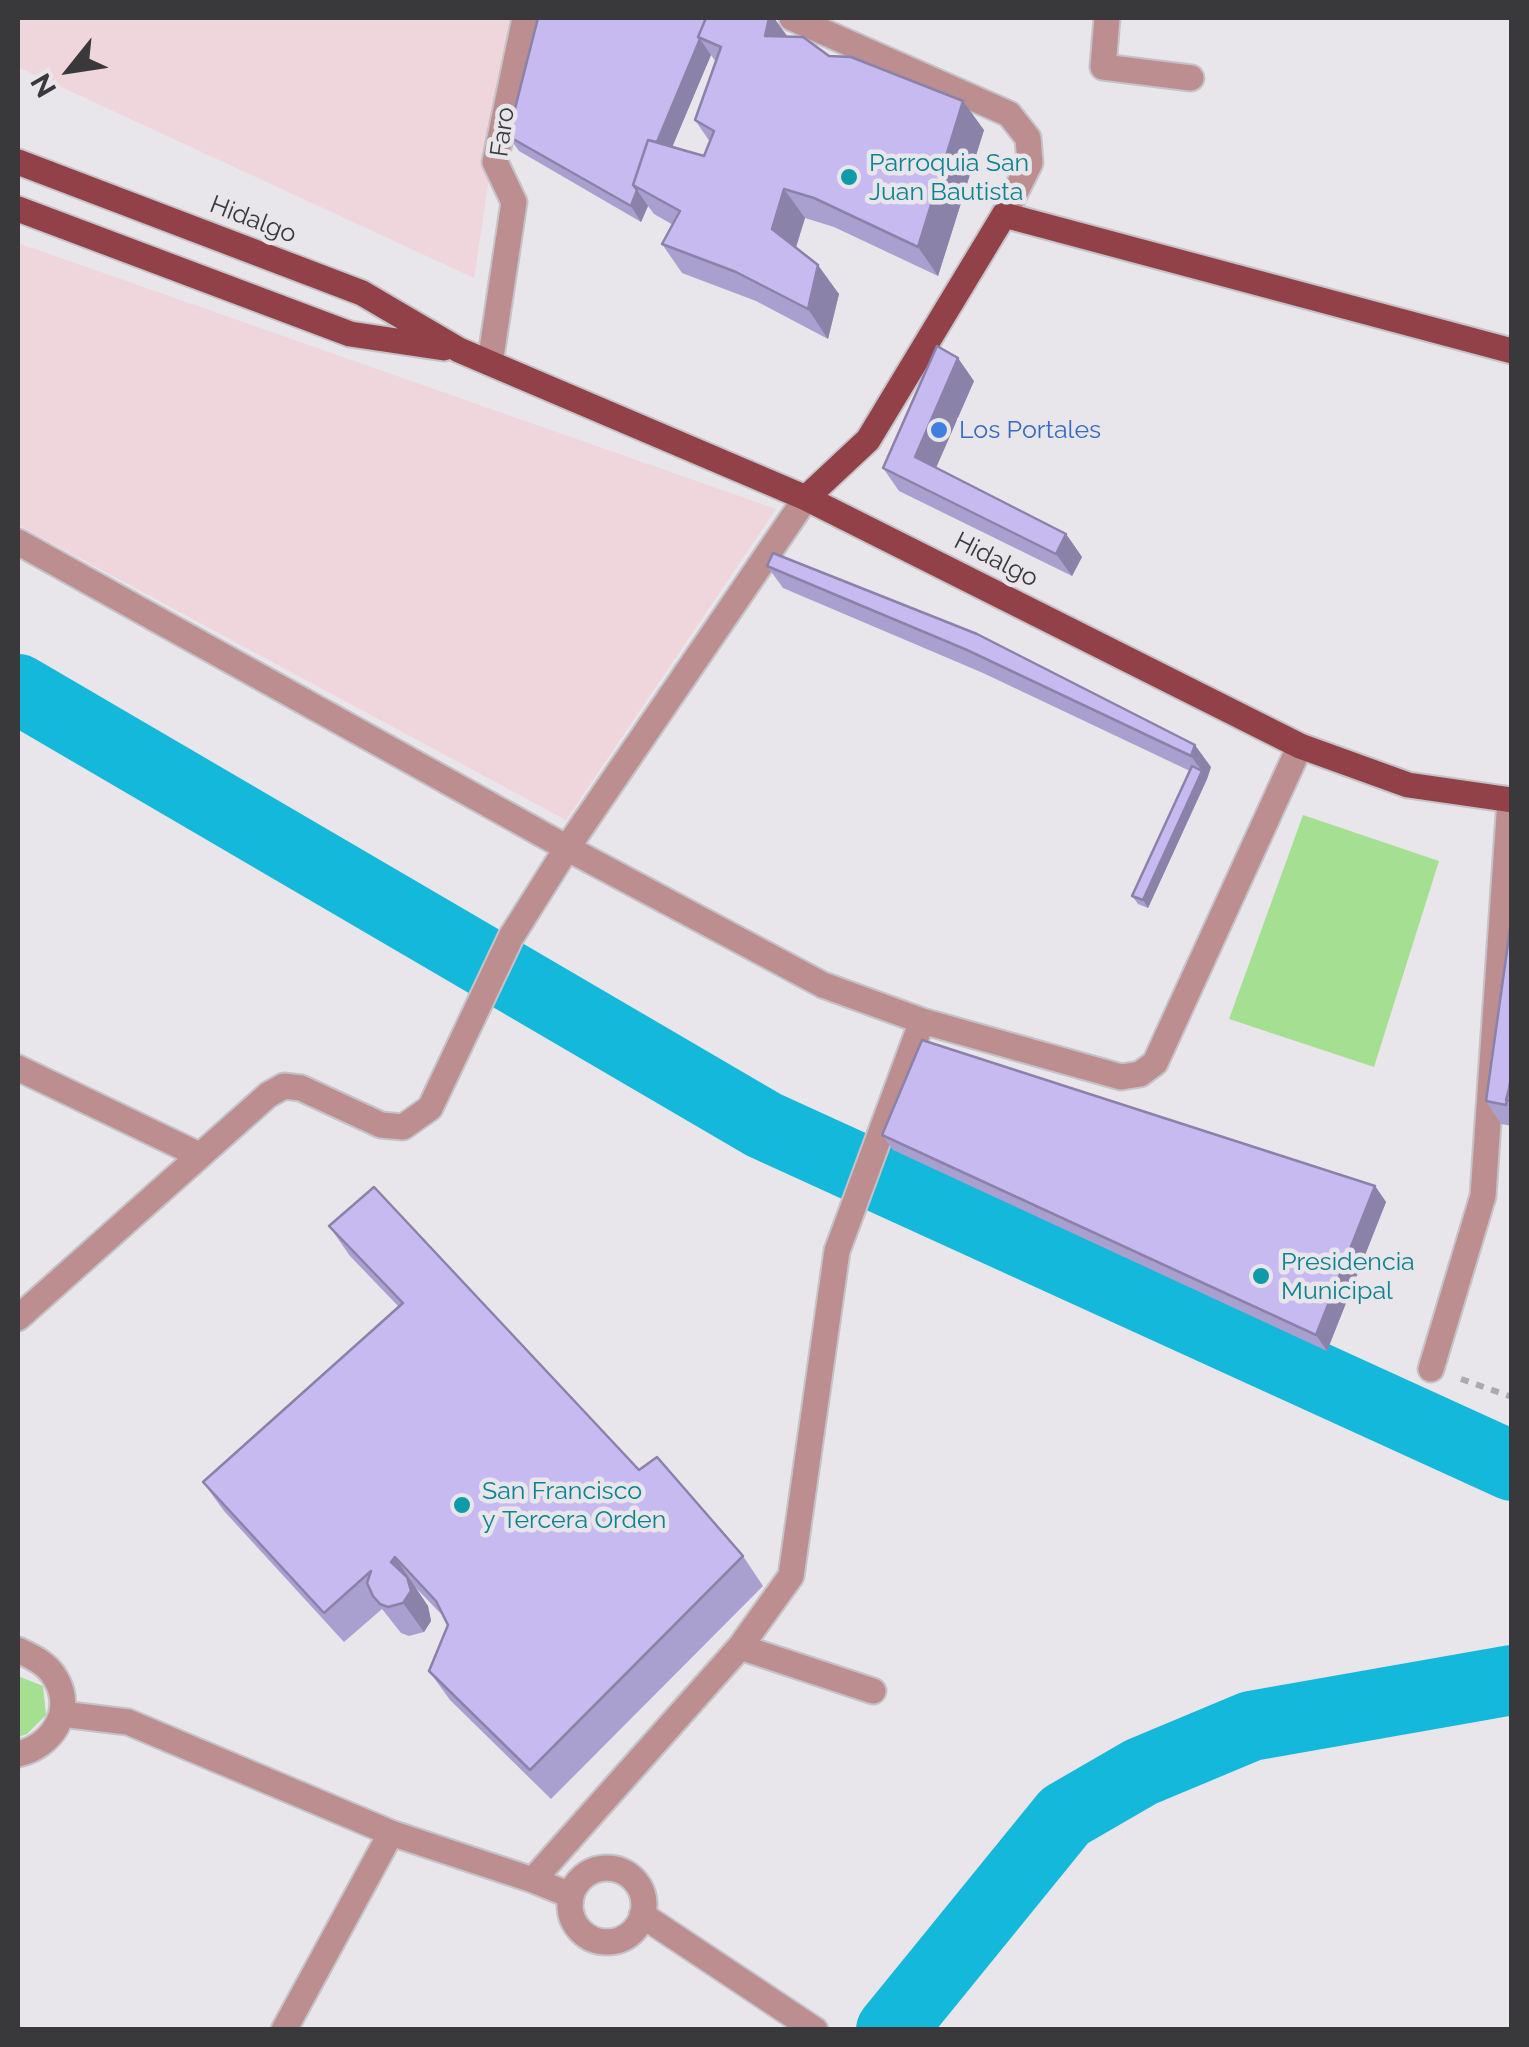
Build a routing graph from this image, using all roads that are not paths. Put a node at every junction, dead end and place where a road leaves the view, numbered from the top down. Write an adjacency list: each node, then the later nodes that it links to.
1 (525, 18): 10 (street, Faro)
2 (792, 18): 7 (street)
3 (1107, 18): 4 (street)
4 (1192, 78)
5 (18, 162): 8 (main road, Hidalgo)
6 (18, 209): 8 (main road, Hidalgo)
7 (1004, 215): 9 (main road); 11 (main road)
8 (459, 350): 10 (main road, Hidalgo)
9 (1512, 350)
10 (490, 363): 11 (main road, Hidalgo)
11 (806, 498): 13 (main road, Hidalgo); 15 (street)
12 (18, 542): 15 (street)
13 (1300, 746): 14 (main road, Hidalgo); 16 (street)
14 (1511, 800): 20 (street)
15 (568, 848): 16 (street); 18 (street)
16 (922, 1021): 21 (street)
17 (18, 1068): 18 (street)
18 (200, 1155): 19 (street)
19 (18, 1318)
20 (1432, 1369)
21 (740, 1647): 23 (street); 27 (street)
22 (18, 1650): 24 (street)
23 (873, 1691)
24 (62, 1714): 25 (street); 26 (street)
25 (18, 1754)
26 (392, 1833): 27 (street); 30 (street)
27 (533, 1880): 28 (street)
28 (570, 1895): 29 (street); 29 (street)
29 (642, 1915): 31 (street)
30 (284, 2030)
31 (815, 2030)

